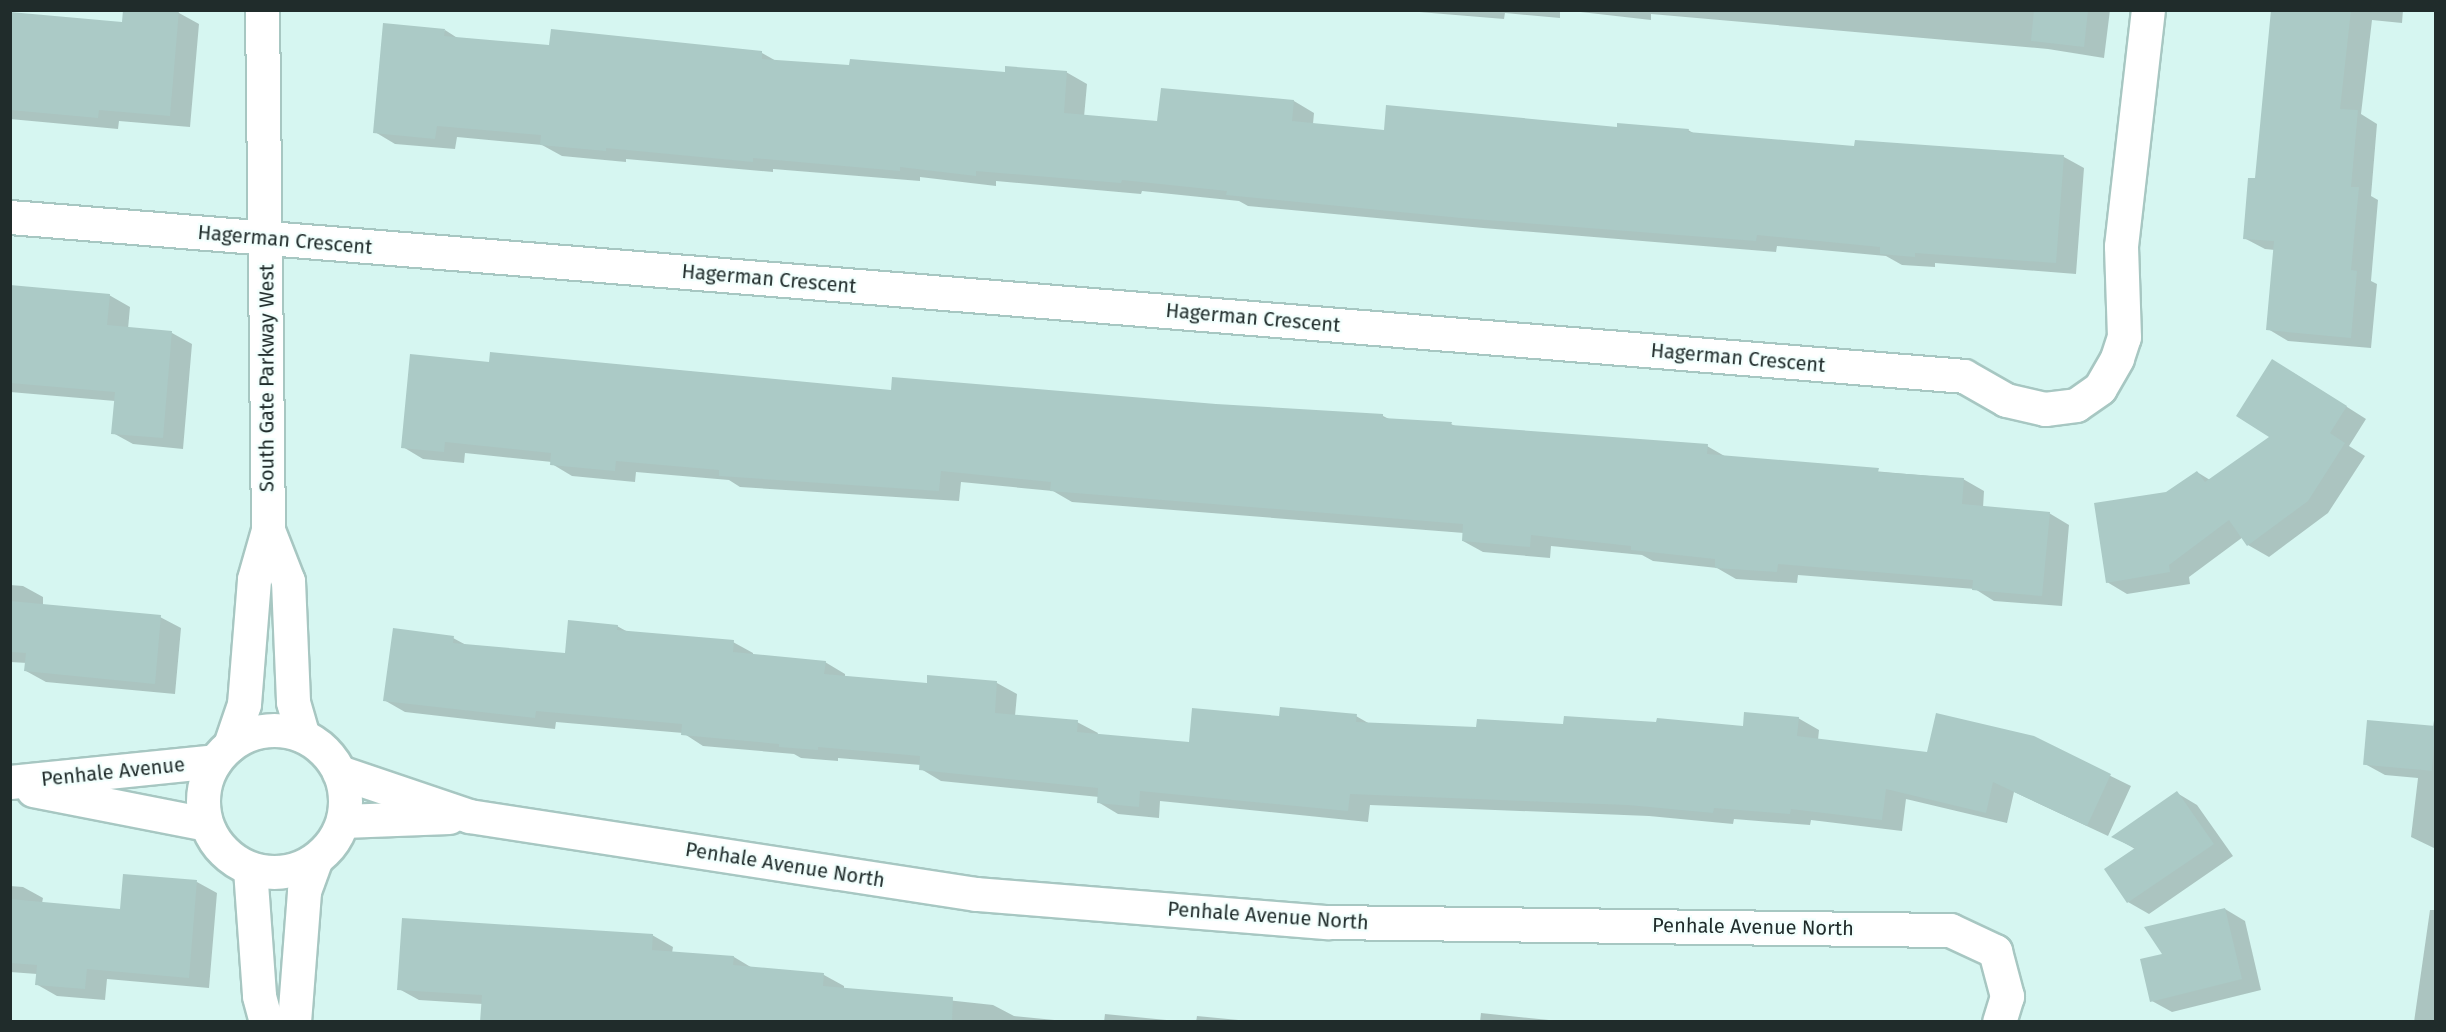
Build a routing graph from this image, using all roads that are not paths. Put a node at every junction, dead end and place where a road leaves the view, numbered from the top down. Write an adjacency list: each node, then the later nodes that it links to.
1 (262, 10): 4 (street, South Gate Parkway West)
2 (2148, 10): 4 (street, Hagerman Crescent)
3 (10, 217): 4 (street, Hagerman Crescent)
4 (267, 238): 5 (street, South Gate Parkway West)
5 (268, 530): 6 (street, South Gate Parkway West); 7 (street, South Gate Parkway West)
6 (303, 736): 7 (street); 8 (street)
7 (223, 753): 9 (street, Penhale Avenue); 12 (street)
8 (339, 772): 10 (street, Penhale Avenue North); 11 (street)
9 (10, 784): 12 (street, Penhale Avenue)
10 (469, 816): 11 (street, Penhale Avenue North); 17 (street, Penhale Avenue North)
11 (343, 821): 13 (street)
12 (206, 824): 14 (street)
13 (315, 860): 14 (street); 16 (street)
14 (250, 869): 15 (street)
15 (266, 1022)
16 (294, 1022)
17 (1999, 1022)

